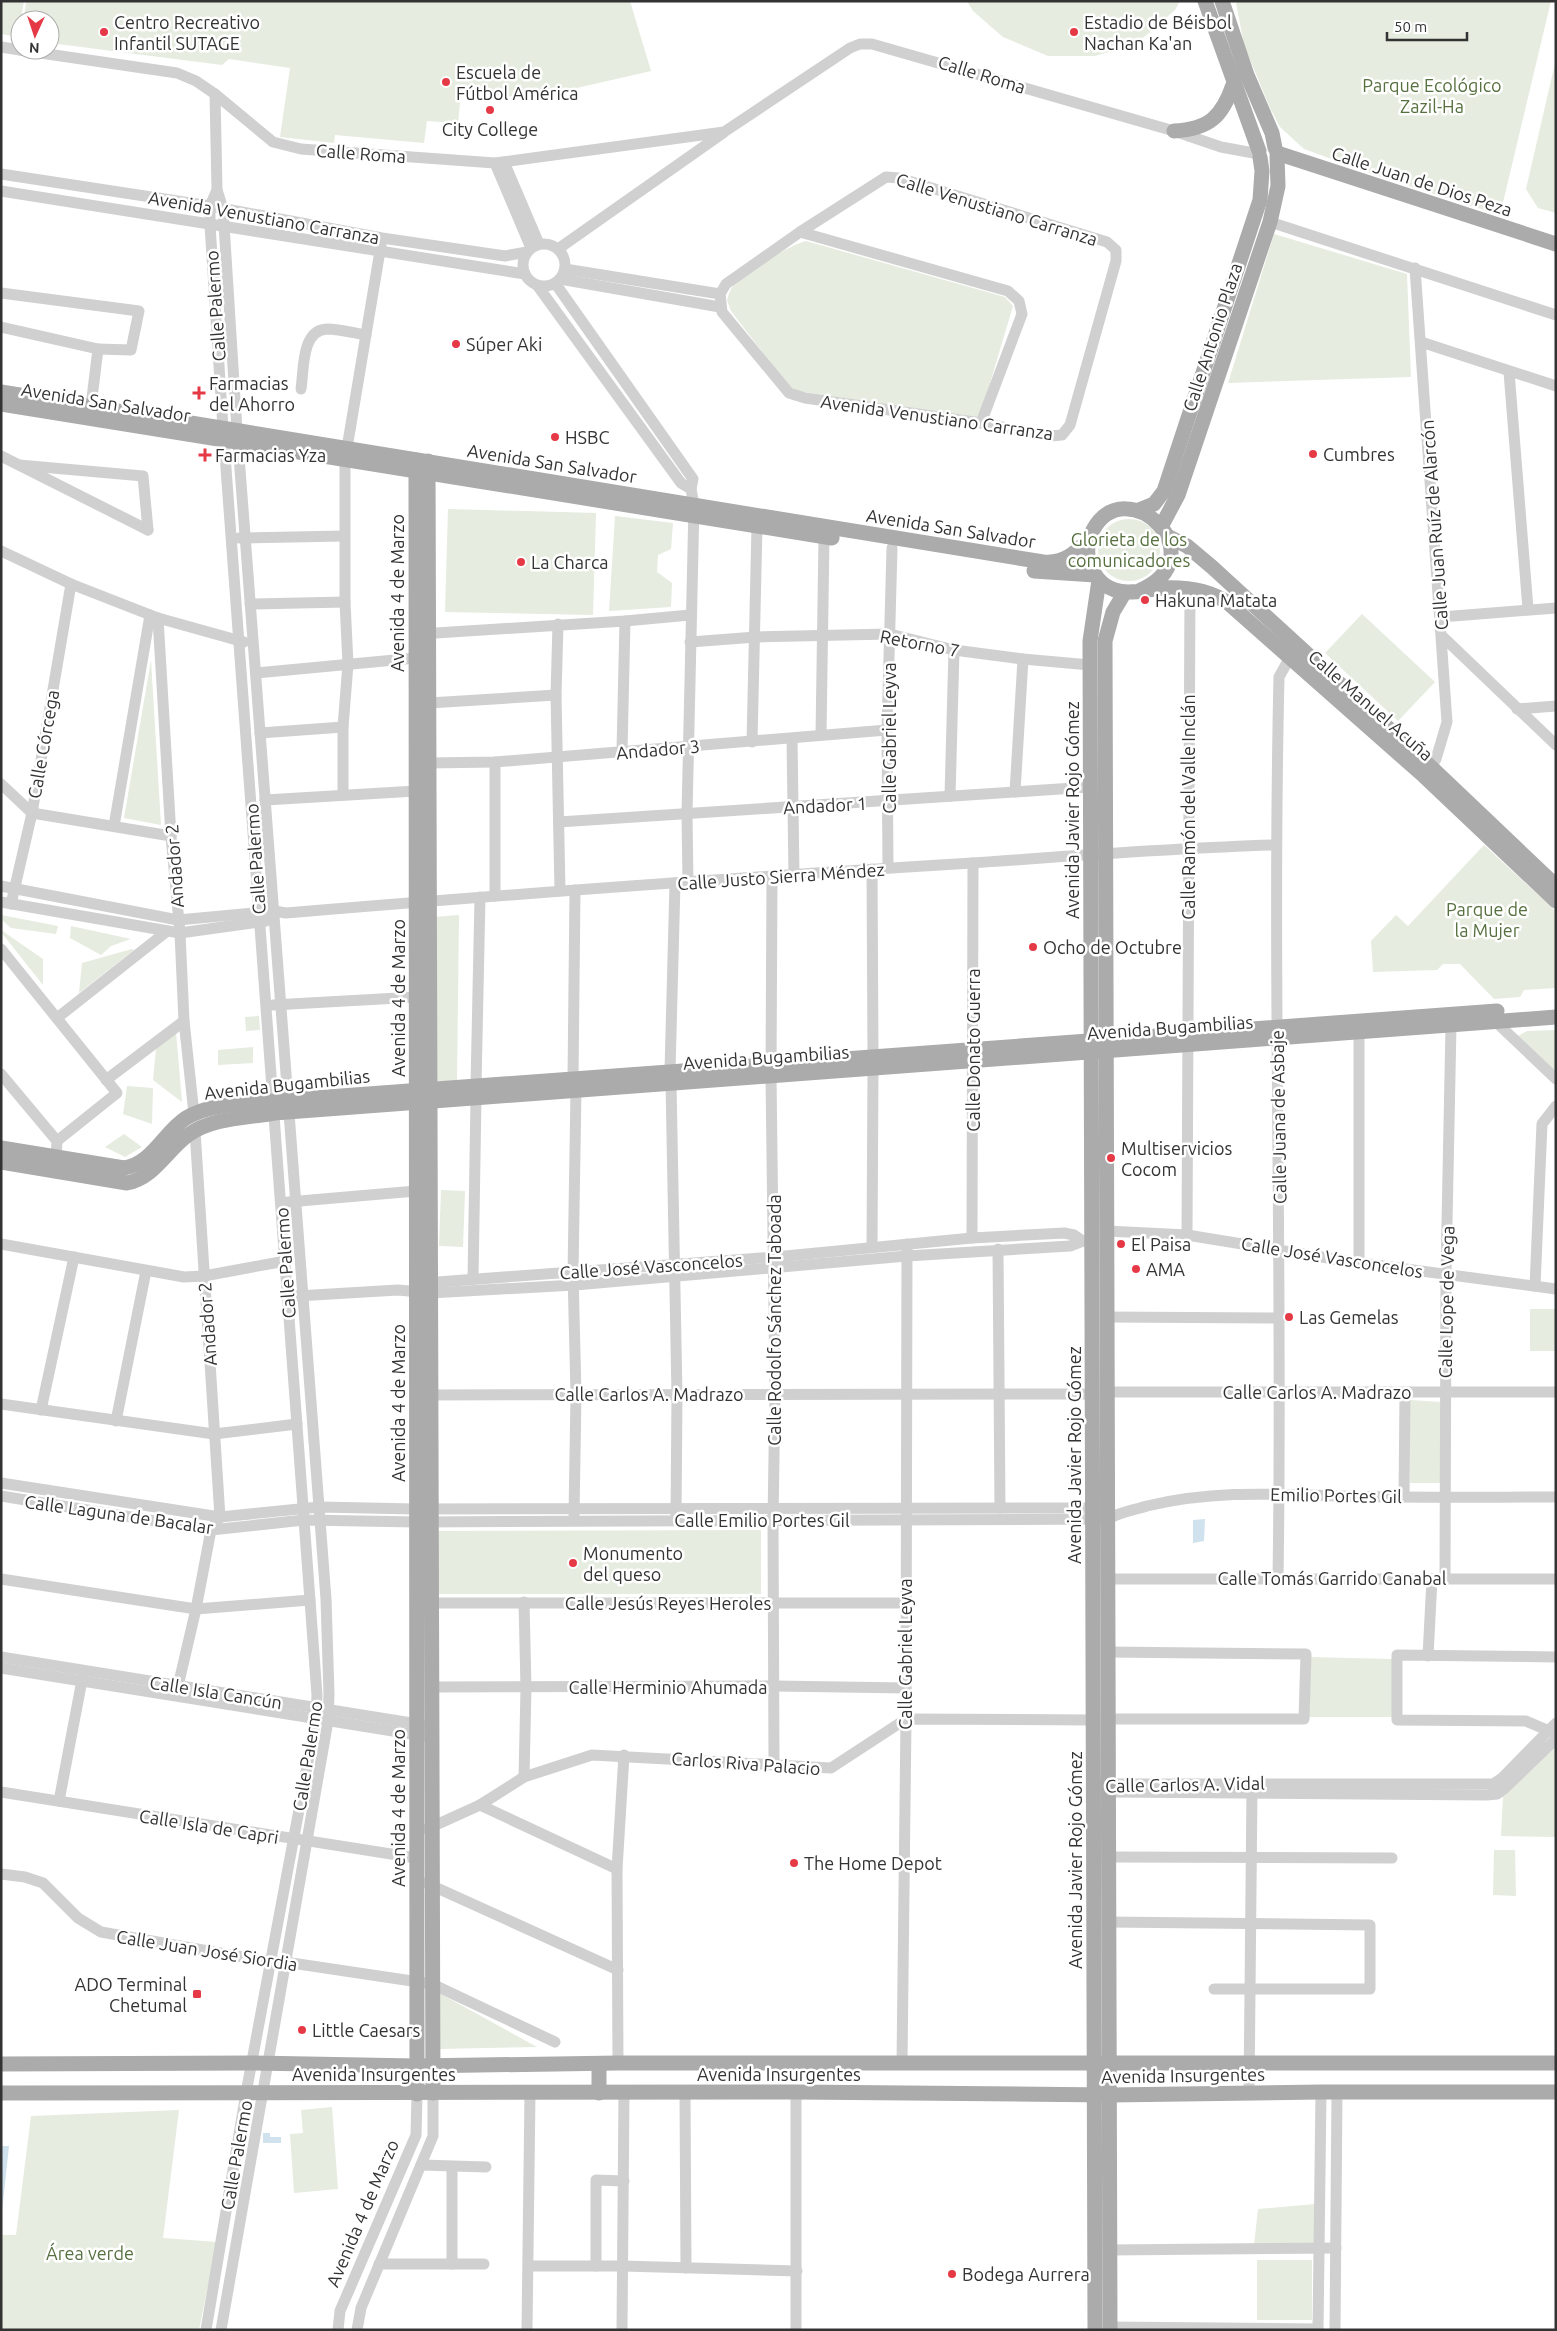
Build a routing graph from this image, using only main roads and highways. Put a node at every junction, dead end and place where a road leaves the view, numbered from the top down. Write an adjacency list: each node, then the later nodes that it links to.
1 (1205, 1): 3 (main road, Calle Antonio Plaza)
2 (1222, 1): 5 (main road, Calle Antonio Plaza)
3 (1233, 85): 4 (main road); 6 (main road, Calle Antonio Plaza)
4 (1174, 131)
5 (1276, 152): 6 (main road); 7 (main road, Calle Juan de Dios Peza); 14 (main road, Calle Antonio Plaza)
6 (1260, 154): 13 (main road, Calle Antonio Plaza)
7 (1556, 244)
8 (1, 392): 10 (main road, Avenida San Salvador)
9 (1, 404): 10 (main road, Avenida San Salvador)
10 (231, 435): 11 (main road, Avenida San Salvador)
11 (422, 466): 12 (main road, Avenida San Salvador); 18 (main road, Avenida 4 de Marzo)
12 (693, 510): 15 (main road, Avenida San Salvador); 16 (main road, Avenida San Salvador)
13 (1139, 510): 14 (main road); 15 (main road)
14 (1164, 530): 17 (main road); 21 (main road, Calle Manuel Acuña)
15 (1089, 539): 16 (main road)
16 (1097, 578): 17 (main road); 19 (main road, Avenida Javier Rojo Gómez)
17 (1132, 592): 20 (main road, Avenida Javier Rojo Gómez); 21 (main road, Calle Manuel Acuña)
18 (422, 634): 24 (main road, Avenida 4 de Marzo); 24 (main road, Avenida 4 de Marzo)
19 (1090, 641): 20 (main road); 30 (main road, Avenida Javier Rojo Gómez)
20 (1106, 641): 29 (main road, Avenida Javier Rojo Gómez)
21 (1428, 772): 22 (main road, Calle Manuel Acuña); 23 (main road, Calle Manuel Acuña)
22 (1556, 886)
23 (1556, 901)
24 (423, 902): 31 (main road, Avenida 4 de Marzo); 31 (main road, Avenida 4 de Marzo)
25 (1556, 1007): 26 (main road, Avenida Bugambilias)
26 (1494, 1017): 27 (main road, Avenida Bugambilias); 28 (main road, Avenida Bugambilias); 28 (main road, Avenida Bugambilias)
27 (1556, 1017)
28 (1278, 1032): 29 (main road, Avenida Bugambilias)
29 (1107, 1044): 30 (main road, Avenida Bugambilias); 36 (main road, Avenida Javier Rojo Gómez)
30 (1091, 1046): 31 (main road, Avenida Bugambilias); 36 (main road, Avenida Javier Rojo Gómez)
31 (423, 1096): 32 (main road, Avenida Bugambilias); 35 (main road, Avenida 4 de Marzo); 35 (main road, Avenida 4 de Marzo)
32 (281, 1106): 33 (main road, Avenida Bugambilias); 34 (main road, Avenida Bugambilias)
33 (1, 1148)
34 (1, 1162)
35 (423, 1288): 37 (main road, Avenida 4 de Marzo)
36 (1100, 1393): 40 (main road, Avenida Javier Rojo Gómez); 40 (main road, Avenida Javier Rojo Gómez)
37 (424, 1603): 38 (main road, Avenida 4 de Marzo); 38 (main road, Avenida 4 de Marzo)
38 (424, 1731): 39 (main road, Avenida 4 de Marzo)
39 (424, 1829): 44 (main road, Avenida 4 de Marzo); 45 (main road, Avenida 4 de Marzo)
40 (1102, 2063): 41 (main road, Avenida Insurgentes); 43 (main road, Avenida Insurgentes); 51 (main road, Avenida Javier Rojo Gómez); 52 (main road, Avenida Javier Rojo Gómez)
41 (1556, 2063)
42 (1, 2064): 44 (main road, Avenida Insurgentes)
43 (599, 2064): 45 (main road, Avenida Insurgentes); 49 (main road)
44 (416, 2066): 45 (main road, Avenida Insurgentes); 50 (main road, Avenida 4 de Marzo)
45 (432, 2066): 48 (main road, Avenida 4 de Marzo)
46 (1556, 2092): 52 (main road, Avenida Insurgentes)
47 (1, 2093): 50 (main road, Avenida Insurgentes)
48 (433, 2093): 49 (main road, Avenida Insurgentes); 50 (main road, Avenida Insurgentes)
49 (599, 2093): 51 (main road, Avenida Insurgentes)
50 (417, 2094)
51 (1094, 2095): 52 (main road, Avenida Insurgentes); 54 (main road, Avenida Javier Rojo Gómez)
52 (1110, 2095): 53 (main road, Avenida Javier Rojo Gómez)
53 (1110, 2328)
54 (1095, 2330)

